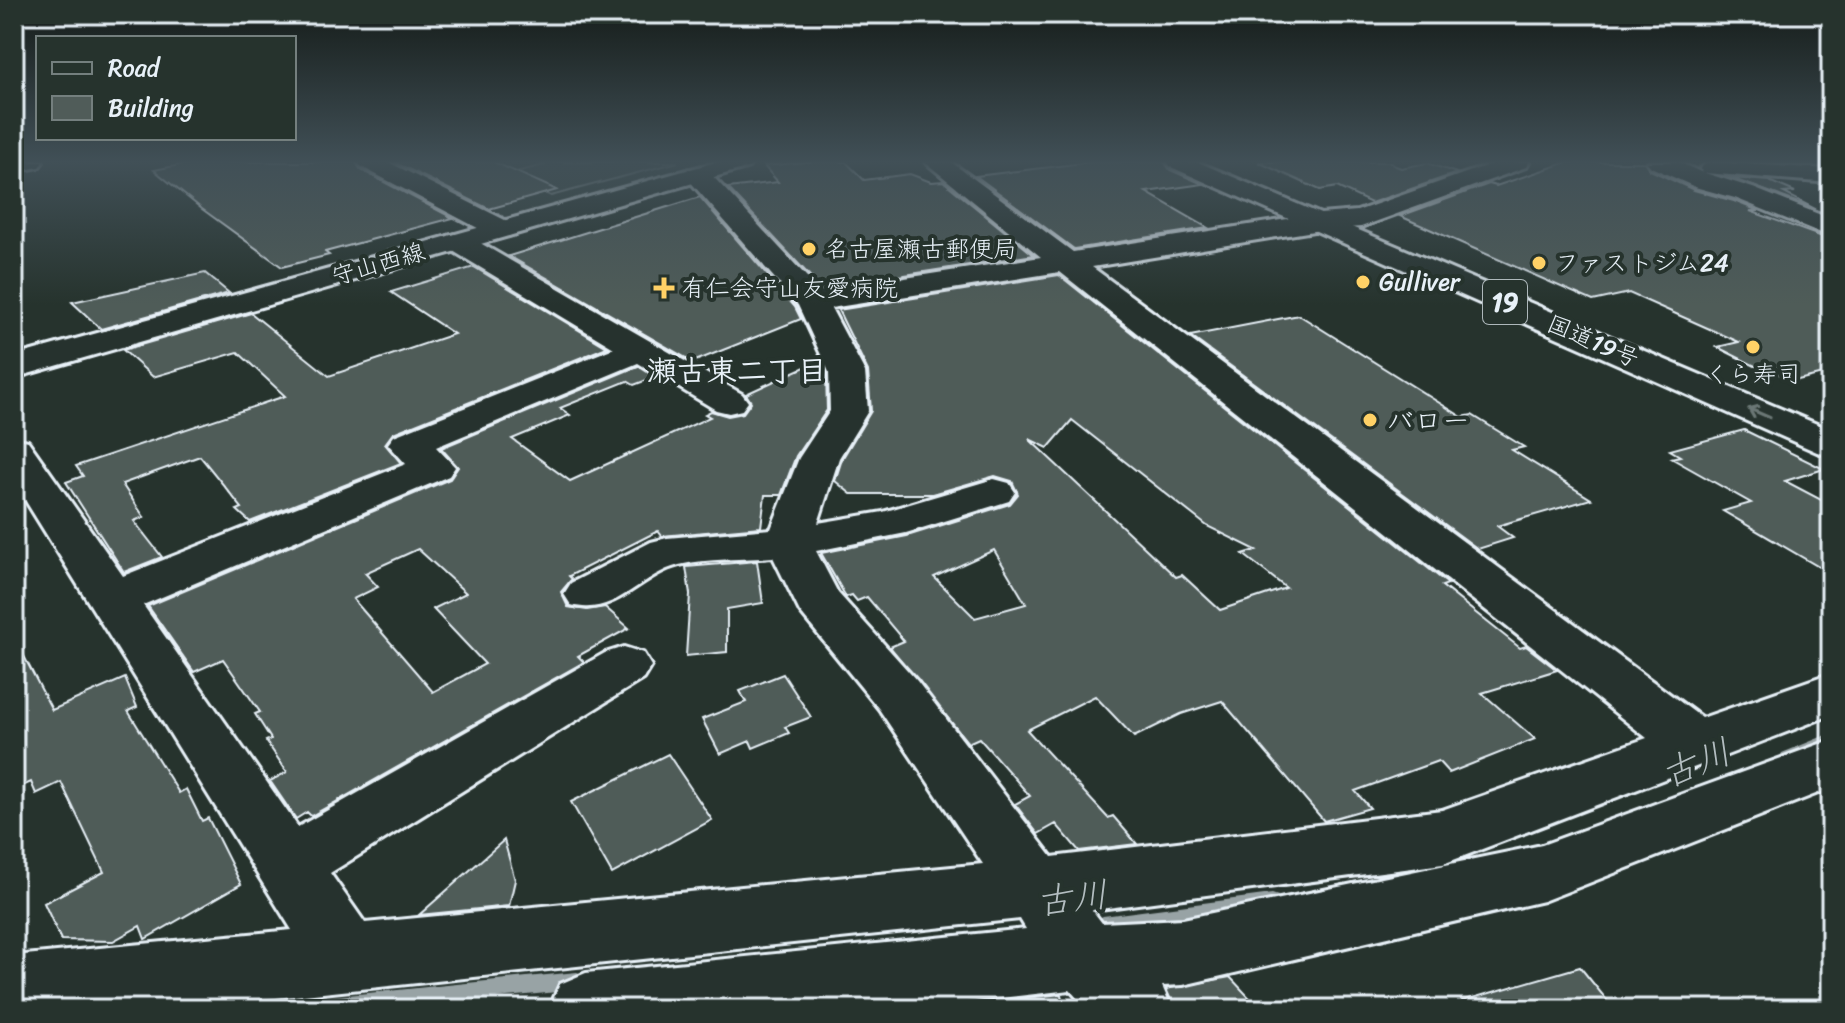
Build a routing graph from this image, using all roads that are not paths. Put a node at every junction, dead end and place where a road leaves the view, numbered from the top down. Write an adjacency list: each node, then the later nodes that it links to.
1 (463, 210): 13 (main road)
2 (570, 210): 13 (main road, 守山西線)
3 (729, 210): 17 (main road)
4 (999, 210): 16 (main road)
5 (1291, 210): 12 (main road, 国道19号 / 19)
6 (1339, 210): 9 (main road, 国道19号 / 19)
7 (1387, 210): 9 (main road)
8 (1780, 210): 10 (main road)
9 (1361, 219): 12 (main road); 21 (main road, 国道19号 / 19)
10 (1802, 220): 11 (main road); 14 (main road)
11 (1831, 220)
12 (1320, 222): 16 (main road); 22 (main road, 国道19号 / 19, one-way to 12)
13 (501, 229): 15 (main road, 守山西線)
14 (1831, 229)
15 (458, 242): 18 (main road); 19 (main road, 守山西線)
16 (1067, 262): 17 (main road); 30 (main road)
17 (812, 302): 25 (main road)
18 (640, 350): 20 (main road); 27 (main road)
19 (14, 367)
20 (729, 402)
21 (1831, 415)
22 (1831, 444)
23 (14, 450): 27 (main road)
24 (994, 492): 25 (main road)
25 (789, 542): 26 (main road); 33 (main road)
26 (588, 594)
27 (112, 599): 32 (main road)
28 (624, 666): 32 (main road)
29 (1831, 693): 30 (main road)
30 (1695, 744): 33 (main road)
31 (1831, 763): 33 (main road)
32 (288, 865): 34 (main road)
33 (1061, 923): 34 (main road); 36 (main road); 37 (main road)
34 (347, 955): 35 (main road)
35 (14, 991)
36 (586, 1009)
37 (1135, 1009)

